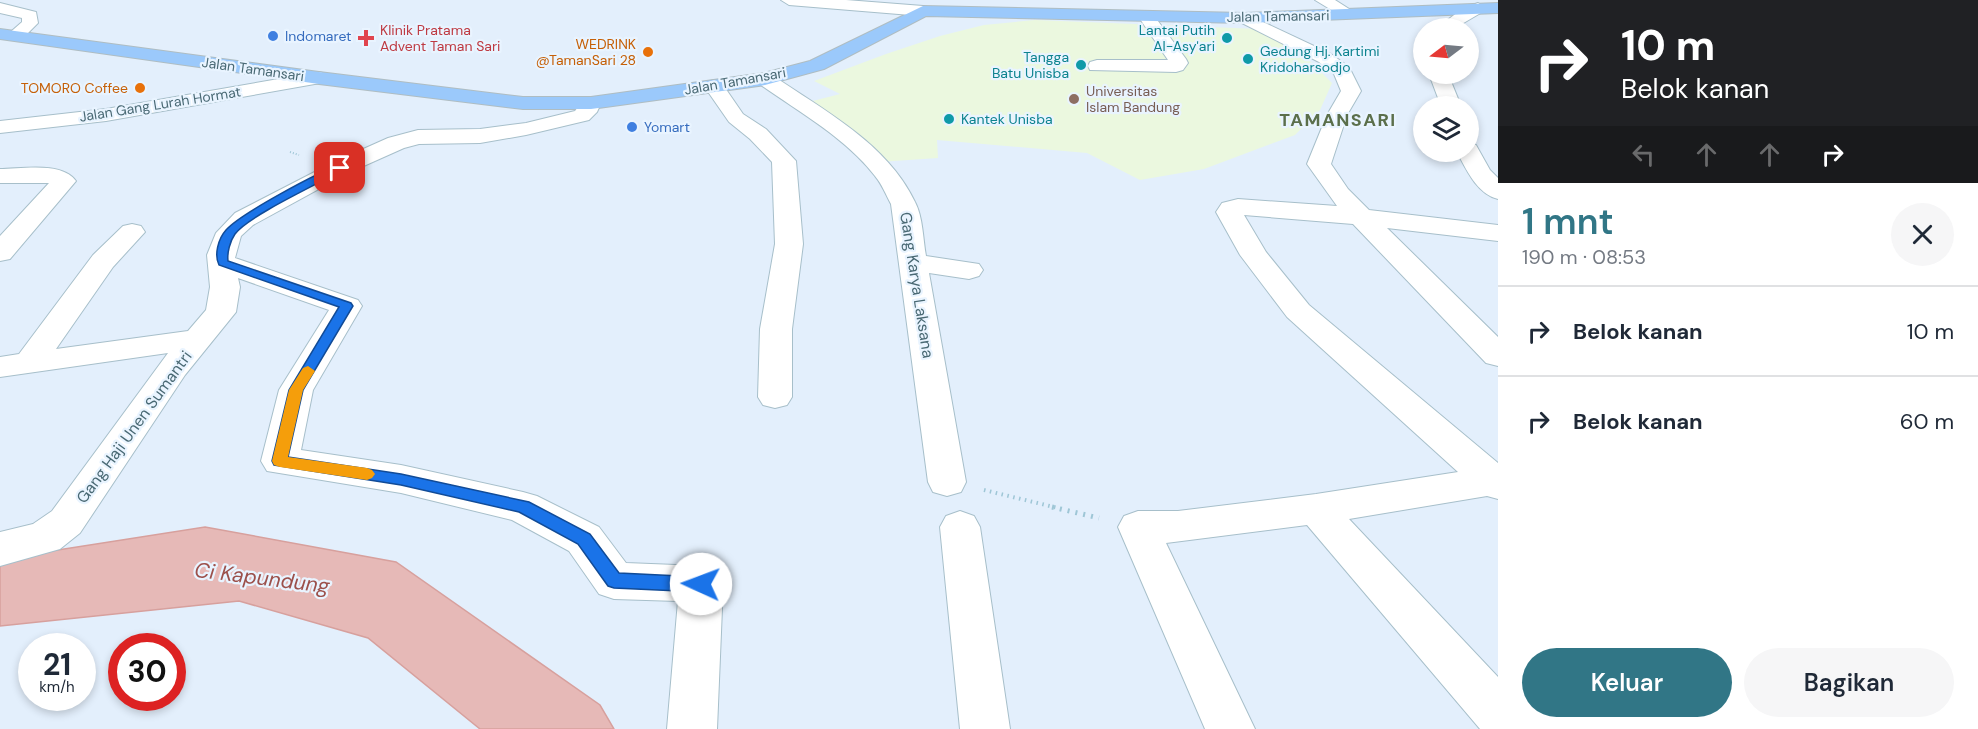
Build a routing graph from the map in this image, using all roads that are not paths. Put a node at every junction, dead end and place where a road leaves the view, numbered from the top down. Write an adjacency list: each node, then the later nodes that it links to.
1 (10, 0): 4 (street)
2 (789, 0): 5 (street)
3 (1325, 1): 6 (street)
4 (0, 6): 14 (street)
5 (876, 7): 9 (street); 13 (street)
6 (1352, 7): 7 (main road, Jalan Tamansari); 11 (main road, Jalan Tamansari)
7 (1478, 8): 8 (main road, Jalan Tamansari); 12 (street)
8 (1498, 8)
9 (923, 11): 10 (main road, Jalan Tamansari); 13 (main road, Jalan Tamansari)
10 (1146, 16): 11 (main road, Jalan Tamansari); 15 (street)
11 (1244, 18): 26 (street)
12 (1459, 18)
13 (895, 25): 17 (main road, Jalan Tamansari)
14 (8, 35): 16 (main road, Jalan Tamansari)
15 (1097, 66)
16 (319, 78): 20 (street, Jalan Gang Lurah Hormat); 21 (main road, Jalan Tamansari)
17 (765, 79): 18 (main road, Jalan Tamansari); 31 (street, Gang Karya Laksana)
18 (714, 86): 21 (main road, Jalan Tamansari); 36 (street)
19 (140, 96): 20 (street)
20 (177, 101): 22 (street, Jalan Gang Lurah Hormat)
21 (591, 103): 30 (street, Gang Haji Unen Sumantri)
22 (0, 127)
23 (1474, 162): 25 (street)
24 (0, 177): 29 (street)
25 (1498, 192)
26 (1364, 217): 28 (street); 34 (street); 38 (street)
27 (132, 232): 35 (street)
28 (1498, 233)
29 (0, 253)
30 (223, 263): 33 (street, Gang Haji Unen Sumantri); 43 (street)
31 (913, 263): 32 (street); 37 (street, Gang Karya Laksana)
32 (969, 270)
33 (199, 339): 35 (street); 41 (street, Gang Haji Unen Sumantri)
34 (1498, 356)
35 (14, 365)
36 (775, 397)
37 (947, 482)
38 (1496, 482): 39 (street)
39 (1316, 509): 42 (street); 45 (street)
40 (960, 527): 44 (street)
41 (0, 549)
42 (1498, 713)
43 (692, 729)
44 (985, 729)
45 (1230, 729)

